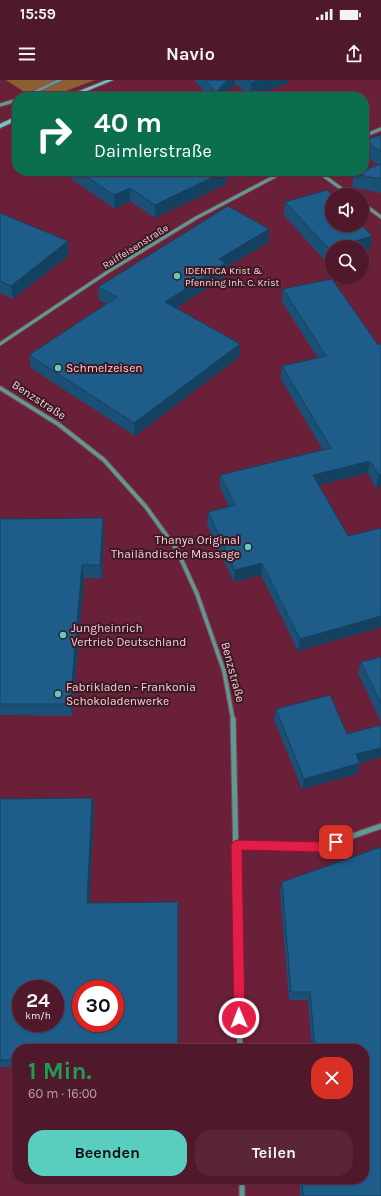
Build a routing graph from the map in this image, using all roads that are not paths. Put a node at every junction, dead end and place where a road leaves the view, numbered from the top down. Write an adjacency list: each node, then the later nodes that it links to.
1 (60, 80): 3 (street)
2 (111, 80): 4 (street)
3 (35, 92)
4 (80, 92)
5 (12, 101): 6 (street)
6 (0, 105)
7 (12, 120): 8 (street)
8 (0, 126)
9 (381, 129): 10 (street)
10 (369, 134)
11 (273, 176): 16 (street, Raiffeisenstraße)
12 (324, 176): 13 (street)
13 (340, 188)
14 (369, 209): 15 (street)
15 (381, 217)
16 (0, 344)
17 (0, 388): 19 (street, Benzstraße)
18 (381, 826): 19 (street)
19 (237, 845): 20 (street, Benzstraße)
20 (240, 1044)
21 (242, 1184): 22 (street)
22 (242, 1196)

